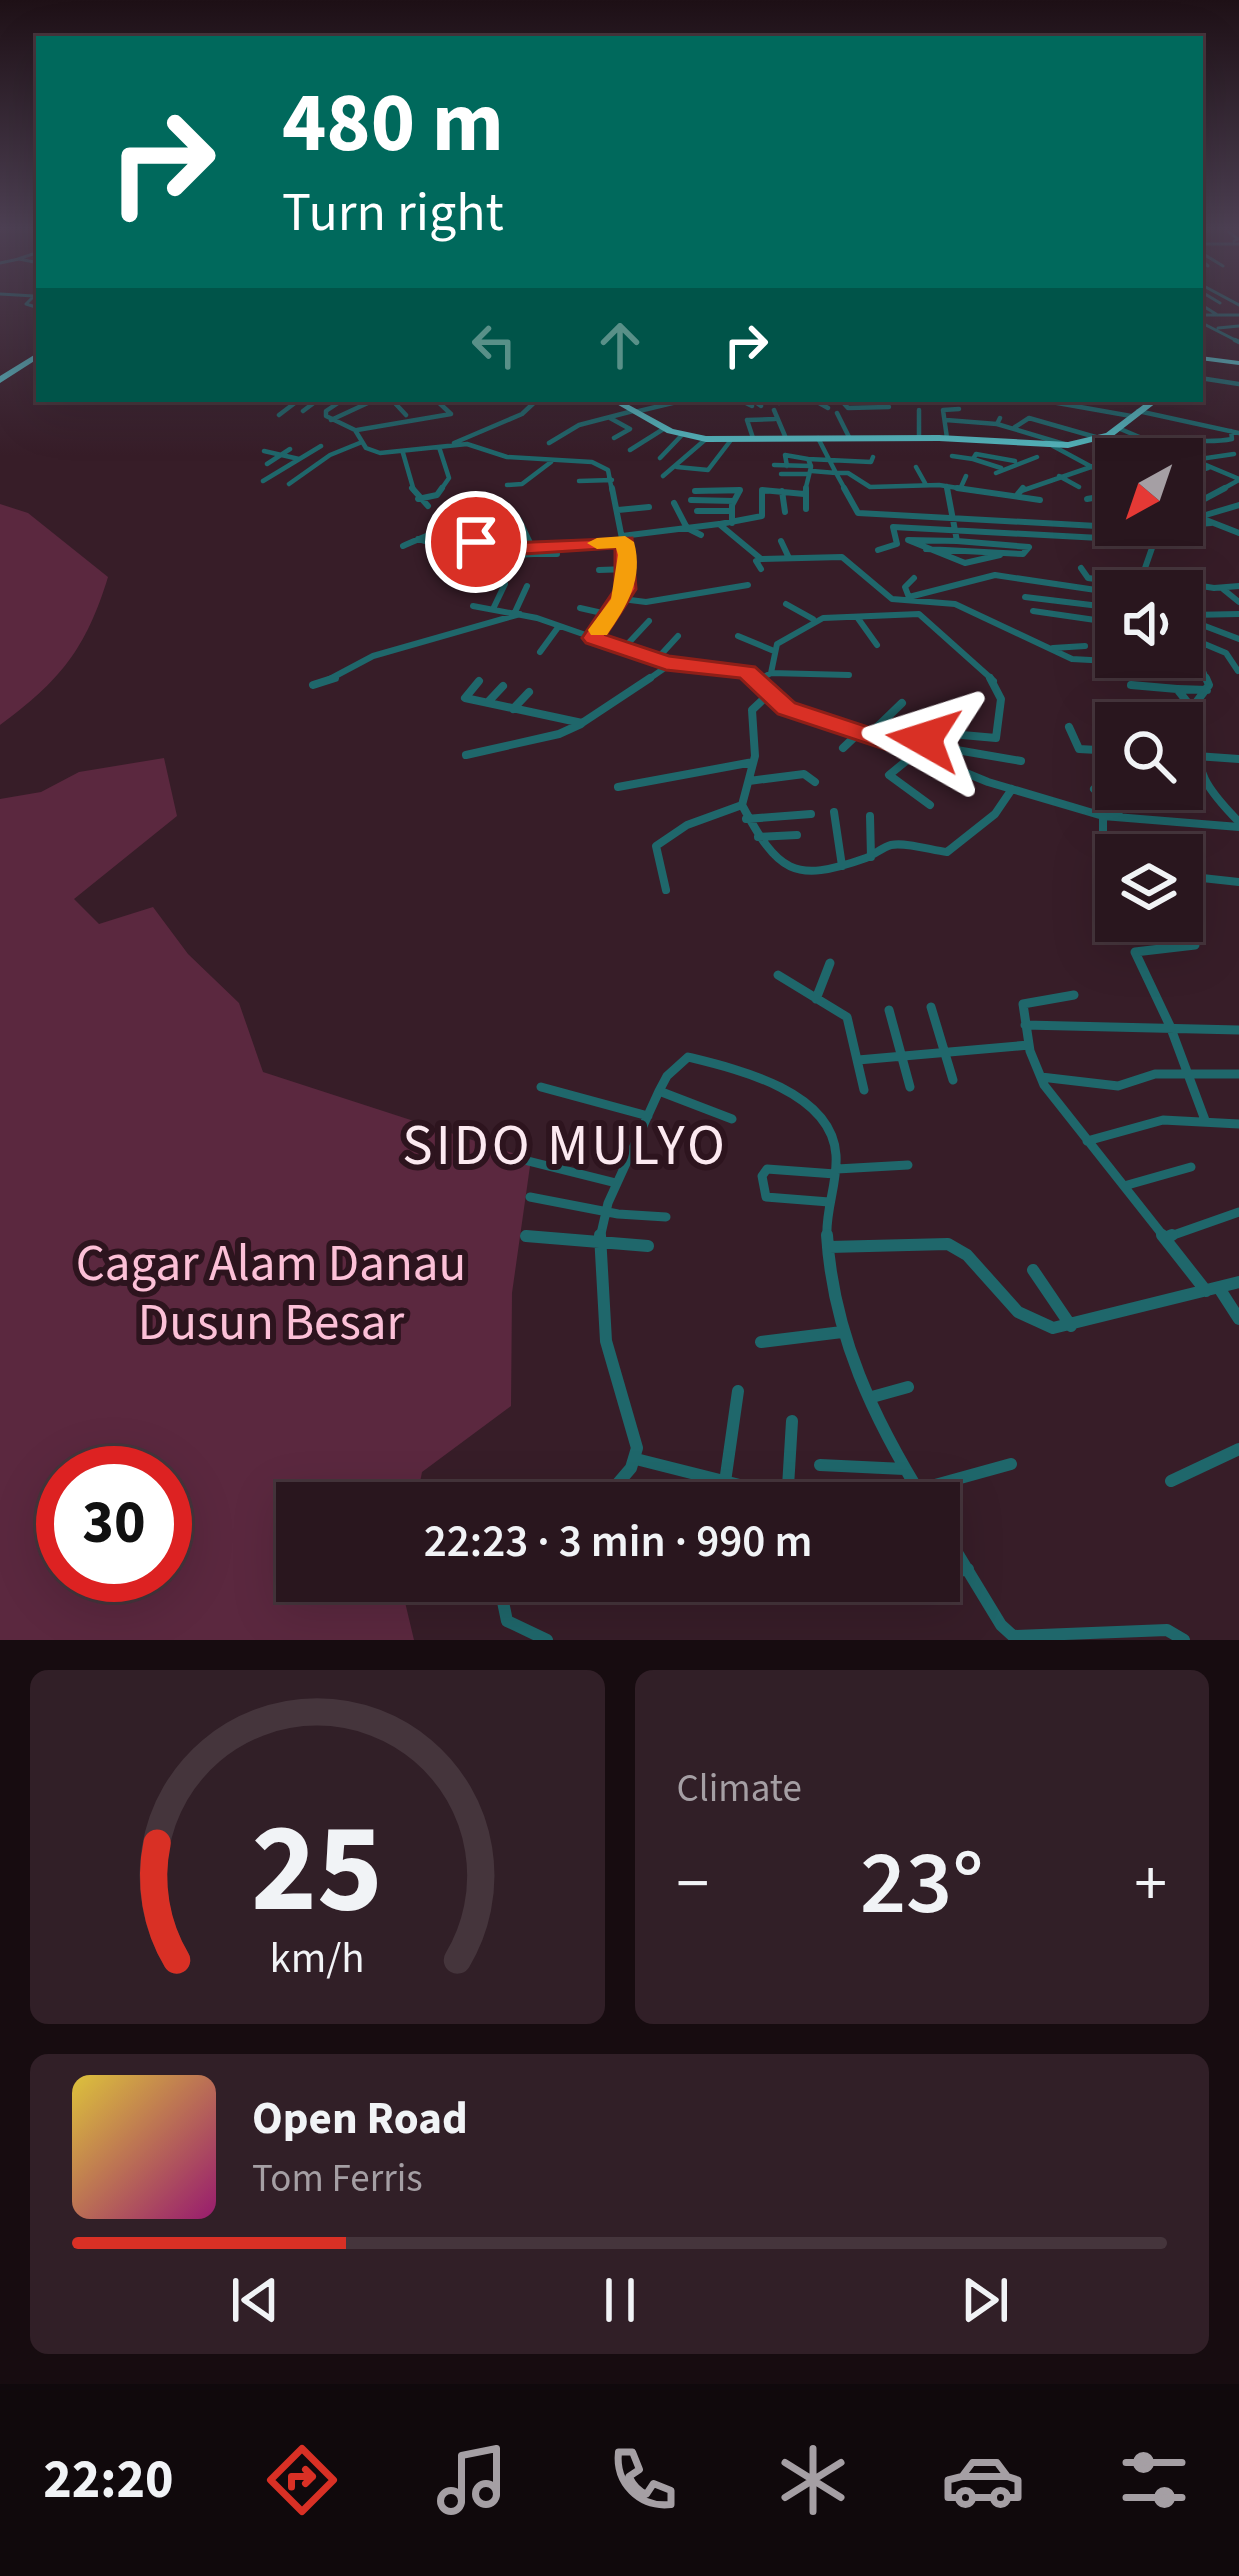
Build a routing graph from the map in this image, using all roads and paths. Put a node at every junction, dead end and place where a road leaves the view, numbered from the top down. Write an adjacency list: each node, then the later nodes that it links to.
1 (1203, 306): 2 (street)
2 (1218, 315): 3 (street); 4 (street)
3 (1239, 315)
4 (1203, 318)
5 (1203, 320): 7 (street)
6 (1203, 320): 8 (street)
7 (1218, 328): 8 (street); 8 (street)
8 (1239, 335)
9 (36, 356): 13 (highway)
10 (1203, 360): 11 (highway)
11 (1236, 377): 12 (street)
12 (1203, 378)
13 (0, 380)
14 (296, 402): 37 (street)
15 (315, 402): 33 (street)
16 (337, 402): 40 (street)
17 (369, 402): 40 (street)
18 (395, 402): 38 (street)
19 (418, 402): 34 (street)
20 (435, 402): 48 (street)
21 (535, 402): 67 (street)
22 (752, 402): 29 (street)
23 (817, 402): 30 (street)
24 (843, 402): 28 (street)
25 (1055, 402): 36 (street)
26 (1153, 402): 36 (highway)
27 (624, 403): 39 (street); 46 (highway)
28 (889, 404)
29 (761, 406)
30 (828, 408)
31 (959, 409): 41 (street)
32 (919, 410): 56 (street)
33 (303, 411)
34 (426, 411)
35 (837, 412): 43 (street)
36 (1135, 414): 47 (highway); 49 (street)
37 (279, 415)
38 (406, 415)
39 (609, 417): 54 (street); 66 (street)
40 (331, 420): 48 (street)
41 (946, 420): 44 (street); 57 (street)
42 (828, 422): 43 (street)
43 (845, 422): 53 (street)
44 (981, 422): 45 (street); 60 (street)
45 (1015, 427): 58 (street); 71 (street)
46 (665, 428): 50 (highway); 74 (street)
47 (1118, 428): 58 (highway); 59 (street)
48 (355, 430): 65 (street)
49 (1235, 432): 68 (street)
50 (682, 435): 62 (highway); 84 (street)
51 (785, 436): 52 (highway); 55 (highway); 55 (street)
52 (817, 436): 53 (highway); 88 (street)
53 (849, 437): 56 (highway)
54 (614, 438)
55 (753, 438): 63 (highway)
56 (919, 438): 57 (highway)
57 (947, 438): 60 (highway)
58 (1100, 438)
59 (1140, 438)
60 (973, 439): 64 (highway)
61 (1095, 439): 71 (highway)
62 (706, 440): 63 (highway); 99 (street)
63 (731, 440): 99 (street)
64 (1005, 441): 70 (highway); 82 (street)
65 (362, 442): 76 (street); 93 (street)
66 (549, 443)
67 (453, 444): 72 (street); 90 (street)
68 (1203, 445)
69 (321, 446): 86 (street)
70 (1053, 446): 71 (highway); 98 (street)
71 (1068, 446)
72 (439, 447): 76 (street); 125 (street)
73 (290, 449): 78 (street)
74 (630, 450)
75 (264, 451): 78 (street)
76 (403, 453): 125 (street)
77 (607, 453): 91 (street)
78 (281, 454): 86 (street); 94 (street)
79 (1234, 454): 85 (street)
80 (952, 456): 87 (street)
81 (873, 457): 88 (street)
82 (1006, 457): 87 (street); 89 (street); 92 (street)
83 (1037, 457): 89 (street)
84 (660, 458)
85 (1203, 458)
86 (299, 459): 93 (street); 111 (street)
87 (973, 459): 92 (street)
88 (830, 460): 102 (street); 105 (street)
89 (1028, 460): 92 (street)
90 (552, 461): 91 (street); 115 (street)
91 (592, 462): 113 (street)
92 (1016, 462)
93 (318, 463): 114 (street)
94 (267, 464)
95 (1095, 464): 98 (street)
96 (774, 465): 102 (street)
97 (1203, 465): 101 (street)
98 (1087, 466): 104 (street); 107 (street)
99 (677, 467): 108 (street)
100 (916, 467): 116 (street)
101 (1209, 467): 103 (street); 110 (street)
102 (810, 468): 105 (street); 106 (street); 122 (street)
103 (1203, 469)
104 (1095, 470)
105 (836, 473): 116 (street); 141 (street)
106 (781, 474)
107 (1058, 475): 119 (street); 123 (street)
108 (663, 476)
109 (966, 476): 118 (street)
110 (1239, 479): 127 (street)
111 (263, 481)
112 (579, 481): 113 (street)
113 (612, 481): 136 (street)
114 (289, 484)
115 (507, 484)
116 (925, 484): 117 (street)
117 (947, 486): 118 (street); 141 (street)
118 (961, 487): 123 (street)
119 (1079, 487)
120 (695, 491): 130 (street)
121 (782, 491): 122 (street); 139 (street); 143 (street)
122 (804, 494): 135 (street)
123 (1018, 495): 129 (street)
124 (1095, 498): 126 (street)
125 (418, 499): 133 (street)
126 (1087, 499)
127 (1203, 499)
128 (691, 500): 130 (street)
129 (1040, 500)
130 (734, 501): 138 (street)
131 (674, 503): 147 (street)
132 (1239, 505): 140 (street)
133 (428, 506)
134 (649, 507): 136 (street)
135 (806, 509)
136 (618, 510): 154 (street)
137 (697, 511): 138 (street)
138 (731, 511): 143 (street)
139 (785, 512)
140 (1203, 516)
141 (952, 518): 149 (street); 150 (street)
142 (1203, 520): 144 (street)
143 (732, 523): 145 (street)
144 (1211, 523): 146 (street); 148 (street)
145 (719, 524): 147 (street); 164 (street)
146 (1203, 524)
147 (687, 528): 151 (street); 154 (street)
148 (1239, 528)
149 (1095, 529)
150 (955, 530): 152 (street); 156 (street); 158 (street)
151 (701, 535)
152 (1095, 538)
153 (418, 539): 157 (street); 159 (street); 160 (street)
154 (624, 539): 160 (street); 167 (street)
155 (781, 541): 163 (street)
156 (957, 541): 156 (street)
157 (403, 546)
158 (878, 550)
159 (479, 551): 160 (street); 165 (street)
160 (535, 553): 161 (street); 162 (street)
161 (557, 554)
162 (514, 555)
163 (789, 558): 164 (street); 183 (street)
164 (761, 559): 168 (street)
165 (452, 560)
166 (1081, 568): 171 (street)
167 (628, 569): 169 (street); 180 (street)
168 (760, 569)
169 (599, 570)
170 (914, 578): 183 (street)
171 (1095, 579)
172 (505, 584): 187 (street)
173 (748, 585): 180 (street)
174 (527, 586): 190 (street)
175 (1239, 586): 177 (street)
176 (1203, 587): 177 (street)
177 (1222, 588): 181 (street)
178 (1095, 590): 183 (street)
179 (1025, 597): 184 (street)
180 (622, 599): 192 (street)
181 (1239, 602)
182 (786, 604): 194 (street)
183 (911, 604): 193 (street); 206 (street); 237 (street)
184 (1095, 605)
185 (472, 606): 187 (street)
186 (580, 608): 192 (street)
187 (494, 609): 190 (street)
188 (1203, 610): 191 (street)
189 (1033, 611): 195 (street)
190 (518, 613): 198 (street); 219 (street)
191 (1239, 614)
192 (610, 615): 201 (street)
193 (856, 616): 194 (street); 204 (street)
194 (814, 620): 208 (street)
195 (1095, 620)
196 (649, 621): 207 (street)
197 (1203, 625): 202 (street)
198 (560, 626): 201 (street); 209 (street)
199 (678, 636): 210 (street)
200 (738, 636): 208 (street)
201 (593, 638): 207 (street)
202 (1239, 639)
203 (1203, 644): 213 (street)
204 (878, 645)
205 (1085, 646): 206 (street)
206 (1052, 649): 211 (street)
207 (622, 650): 210 (street)
208 (774, 650): 215 (street)
209 (540, 652)
210 (656, 660): 212 (street)
211 (1095, 660)
212 (670, 664): 217 (street); 231 (street)
213 (1238, 666)
214 (1203, 670): 223 (street)
215 (771, 673): 216 (street); 217 (street)
216 (849, 675)
217 (759, 680): 225 (street)
218 (479, 681): 229 (street)
219 (313, 685)
220 (503, 686): 229 (street)
221 (1131, 686): 222 (street)
222 (1177, 688): 223 (street); 226 (street)
223 (1207, 690): 227 (street)
224 (530, 692): 230 (street)
225 (768, 695): 233 (street); 244 (street)
226 (1188, 702)
227 (1197, 702)
228 (902, 703): 233 (street)
229 (487, 704): 230 (street)
230 (512, 710): 231 (street)
231 (582, 722): 240 (street)
232 (1069, 727): 238 (street)
233 (866, 731): 235 (street); 236 (street)
234 (913, 735): 234 (street); 235 (street)
235 (899, 745): 239 (street)
236 (843, 748)
237 (946, 748): 243 (street); 245 (street)
238 (1095, 750)
239 (916, 753): 245 (street); 253 (street)
240 (466, 755)
241 (1203, 757): 242 (street)
242 (1239, 759)
243 (1021, 760)
244 (753, 762): 247 (street); 249 (street)
245 (941, 764): 250 (street)
246 (1203, 779): 254 (street)
247 (749, 781): 248 (street); 252 (street)
248 (815, 782)
249 (618, 787)
250 (1012, 789): 258 (street); 265 (street)
251 (1094, 789): 259 (street)
252 (742, 805): 260 (street); 269 (street)
253 (930, 805)
254 (1234, 810): 261 (street)
255 (834, 812): 266 (street)
256 (811, 814): 260 (street)
257 (869, 816): 265 (street)
258 (1102, 816): 259 (street); 262 (street)
259 (1120, 816): 261 (street)
260 (746, 819): 264 (street)
261 (1239, 824)
262 (1103, 834)
263 (797, 835): 264 (street)
264 (756, 837): 266 (street)
265 (871, 857): 266 (street)
266 (842, 866)
267 (1203, 878): 268 (street)
268 (1239, 882)
269 (666, 890)
270 (1195, 945): 278 (street)
271 (830, 963): 274 (street)
272 (778, 975): 274 (street)
273 (1074, 995): 277 (street)
274 (817, 999): 283 (street)
275 (931, 1007): 281 (street)
276 (889, 1010): 282 (street)
277 (1024, 1025): 278 (street); 280 (street)
278 (1170, 1026): 279 (street); 284 (street)
279 (1239, 1030)
280 (1029, 1045): 281 (street); 286 (street)
281 (944, 1053): 282 (street); 287 (street)
282 (901, 1058): 283 (street); 289 (street)
283 (858, 1060): 291 (street)
284 (1189, 1071): 285 (street); 286 (street); 294 (street)
285 (1239, 1074)
286 (1041, 1077): 296 (street)
287 (953, 1080)
288 (541, 1087): 292 (street)
289 (910, 1087)
290 (659, 1090): 292 (street); 293 (street); 300 (street)
291 (864, 1090)
292 (648, 1117): 301 (street)
293 (732, 1119)
294 (1205, 1120): 295 (street); 296 (street)
295 (1239, 1124)
296 (1087, 1141): 302 (street)
297 (528, 1161): 301 (street)
298 (908, 1165): 300 (street)
299 (1191, 1167): 302 (street)
300 (836, 1171): 304 (street); 304 (street)
301 (616, 1184): 305 (street)
302 (1124, 1186): 309 (street)
303 (530, 1197): 305 (street)
304 (829, 1202): 312 (street)
305 (606, 1210): 307 (street); 310 (street)
306 (1239, 1212): 309 (street)
307 (666, 1217)
308 (526, 1236): 310 (street)
309 (1165, 1238): 315 (street)
310 (599, 1241): 311 (street); 325 (street)
311 (648, 1246)
312 (829, 1247): 317 (street); 318 (street)
313 (1033, 1270): 317 (street)
314 (1239, 1282): 315 (street)
315 (1213, 1289): 316 (street); 317 (street)
316 (1239, 1319)
317 (1072, 1327)
318 (842, 1332): 319 (street); 322 (street)
319 (761, 1342)
320 (908, 1387): 322 (street)
321 (738, 1390): 331 (street)
322 (872, 1397): 328 (street)
323 (792, 1421): 332 (street)
324 (1239, 1449): 329 (street)
325 (636, 1459): 330 (street); 331 (street)
326 (1011, 1464): 334 (street)
327 (820, 1465): 328 (street)
328 (905, 1469): 333 (street)
329 (1171, 1481)
330 (621, 1482)
331 (725, 1482)
332 (788, 1482)
333 (913, 1482)
334 (960, 1482)
335 (960, 1556): 336 (street)
336 (968, 1569): 337 (street); 340 (street)
337 (960, 1571)
338 (503, 1602): 339 (street)
339 (547, 1640)
340 (1184, 1640)

